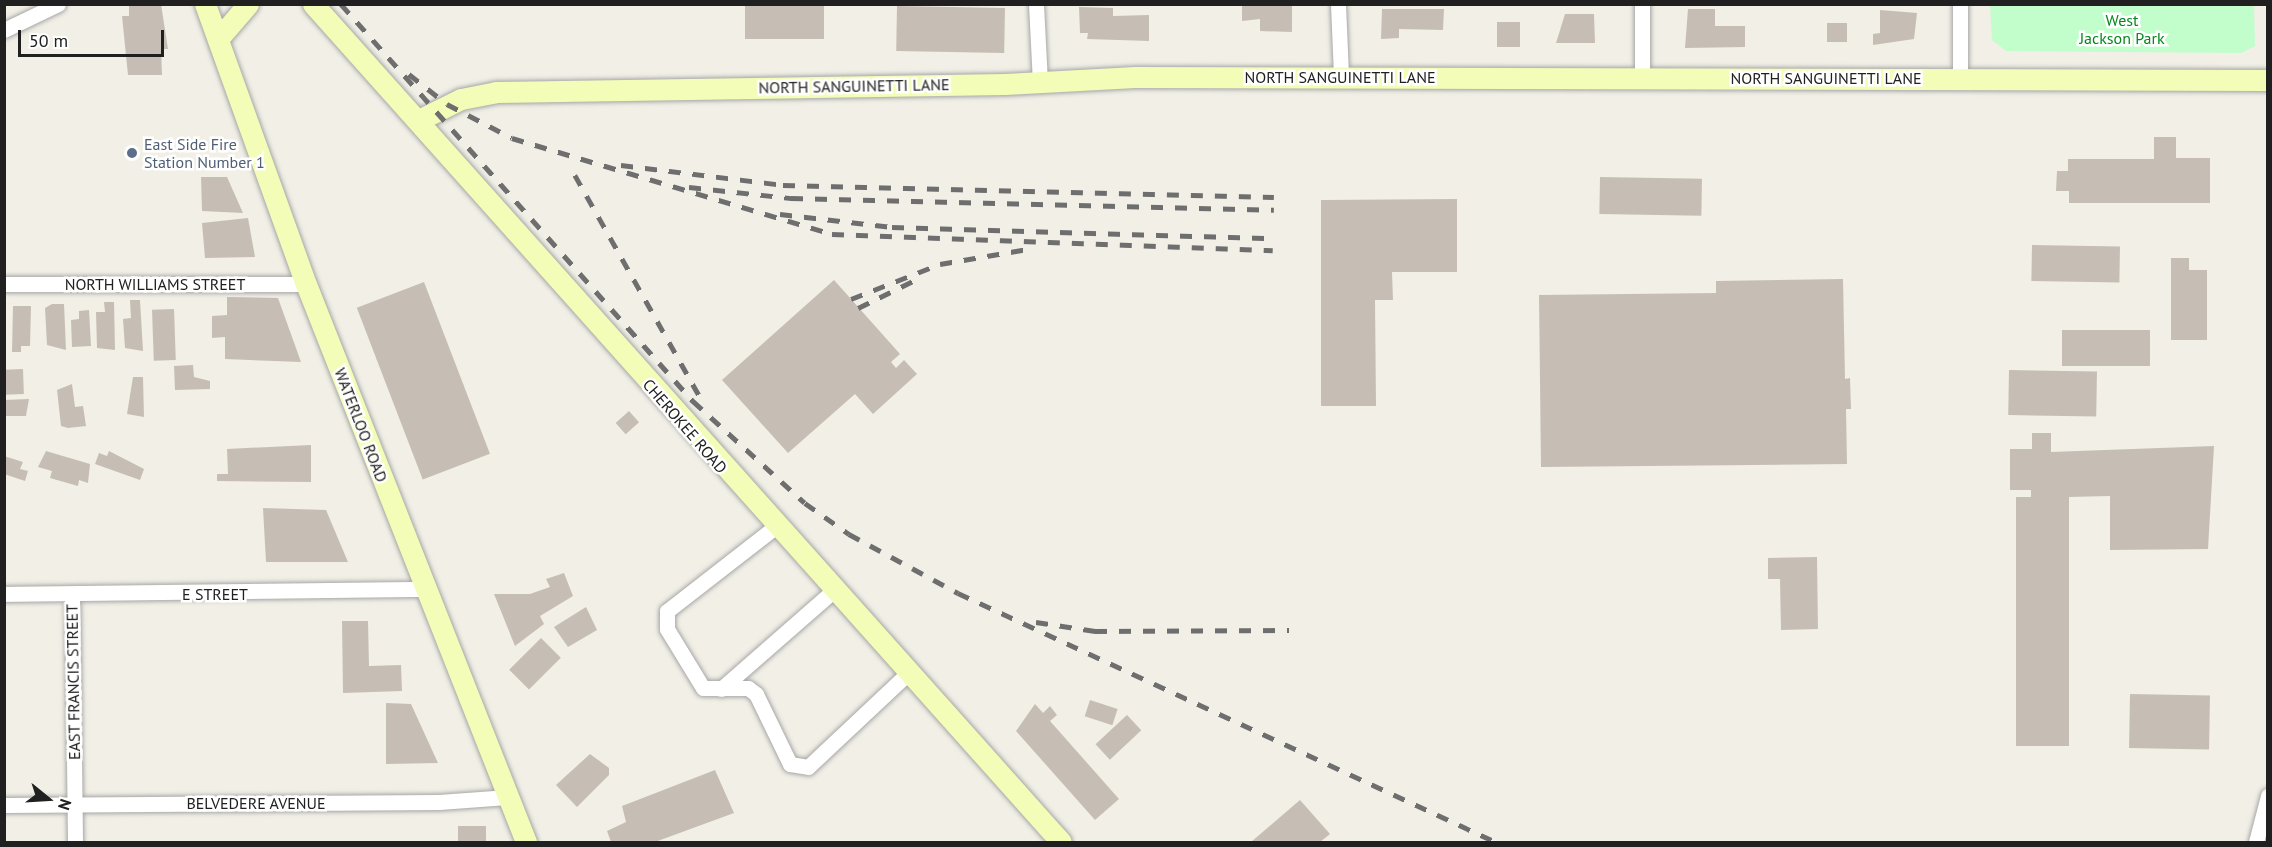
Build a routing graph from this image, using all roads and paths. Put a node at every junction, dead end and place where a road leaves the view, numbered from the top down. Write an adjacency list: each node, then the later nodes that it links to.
1 (58, 4): 9 (street)
2 (205, 4): 10 (street, WATERLOO ROAD)
3 (248, 4): 10 (street)
4 (313, 4): 16 (street, CHEROKEE ROAD)
5 (1036, 4): 15 (street)
6 (1338, 4): 11 (street)
7 (1642, 4): 12 (street)
8 (1960, 4): 13 (street)
9 (4, 30)
10 (218, 39): 18 (street, WATERLOO ROAD)
11 (1341, 77): 12 (street, NORTH SANGUINETTI LANE); 15 (street, NORTH SANGUINETTI LANE)
12 (1642, 78): 13 (street, NORTH SANGUINETTI LANE)
13 (1960, 79): 14 (street, NORTH SANGUINETTI LANE)
14 (2268, 80)
15 (1040, 82): 16 (street, NORTH SANGUINETTI LANE)
16 (419, 120): 19 (street, CHEROKEE ROAD)
17 (4, 284): 18 (street, NORTH WILLIAMS STREET)
18 (306, 284): 20 (street, WATERLOO ROAD)
19 (775, 526): 21 (street, CHEROKEE ROAD); 25 (street)
20 (426, 589): 23 (street, E STREET); 27 (street, WATERLOO ROAD)
21 (834, 590): 24 (street, CHEROKEE ROAD); 25 (street)
22 (4, 594): 23 (street, E STREET)
23 (72, 594): 28 (street, EAST FRANCIS STREET)
24 (909, 672): 25 (street); 32 (street, CHEROKEE ROAD)
25 (721, 690)
26 (2268, 796): 33 (street)
27 (508, 797): 28 (street, BELVEDERE AVENUE); 31 (street, WATERLOO ROAD)
28 (75, 803): 29 (street, BELVEDERE AVENUE); 30 (street, EAST FRANCIS STREET)
29 (4, 805)
30 (75, 843)
31 (526, 843)
32 (1061, 843)
33 (2256, 843)

